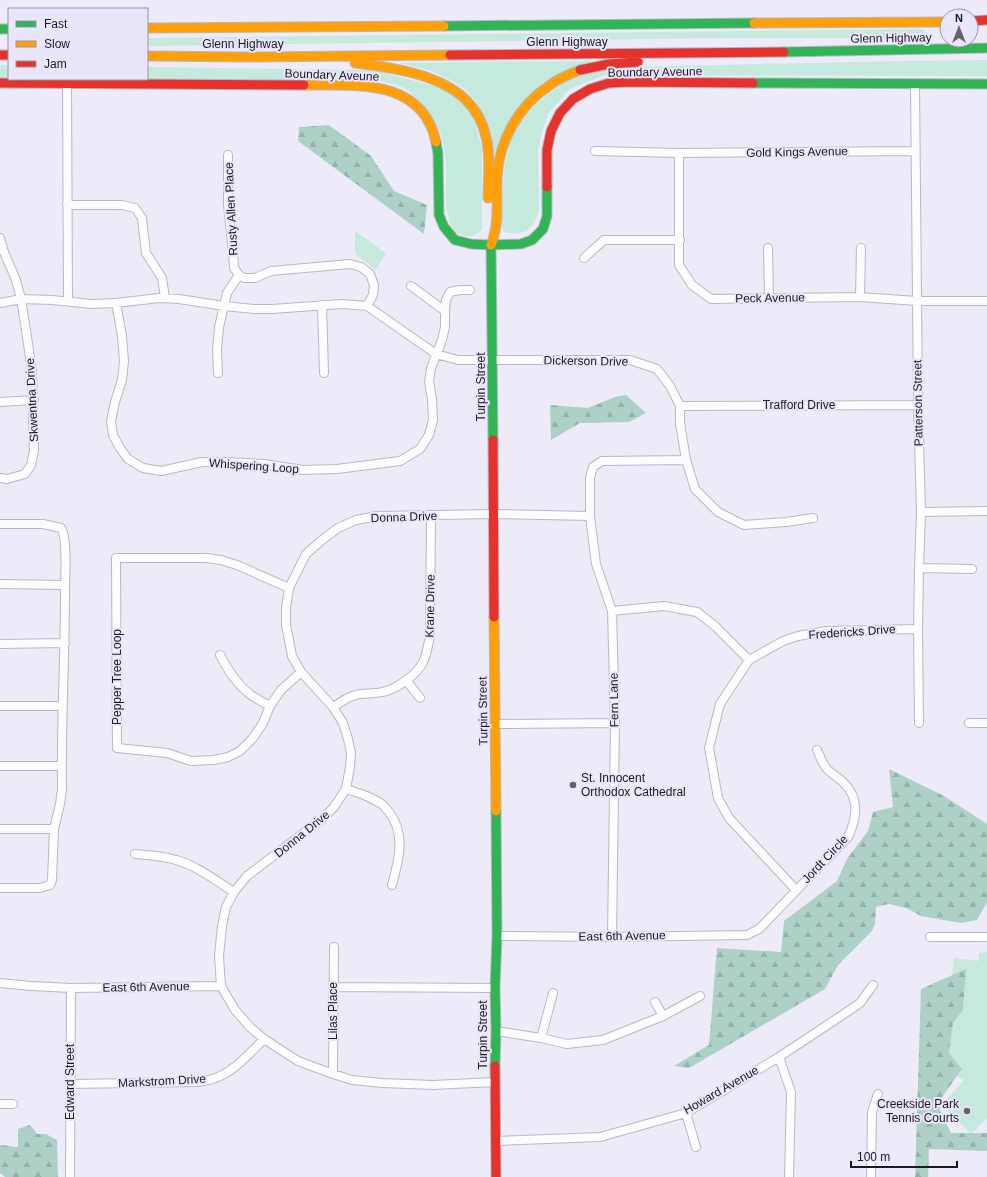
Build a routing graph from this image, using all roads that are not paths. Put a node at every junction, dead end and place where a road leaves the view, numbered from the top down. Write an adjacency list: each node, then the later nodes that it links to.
1 (939, 22): 2 (main road, Glenn Highway)
2 (148, 28)
3 (987, 48): 4 (main road, Glenn Highway)
4 (760, 52): 6 (main road, Glenn Highway); 18 (main road)
5 (148, 56): 6 (main road, Glenn Highway)
6 (249, 57): 18 (main road)
7 (0, 83): 8 (main road, Boundary Aveune)
8 (67, 83): 15 (street); 18 (main road, Boundary Aveune)
9 (915, 84): 10 (main road, Boundary Aveune); 11 (street, Patterson Street); 18 (main road, Boundary Aveune)
10 (987, 84)
11 (915, 151): 13 (street, Gold Kings Avenue); 30 (street, Patterson Street)
12 (595, 152): 13 (street, Gold Kings Avenue)
13 (679, 153): 17 (street, Peck Avenue)
14 (228, 156): 22 (street, Rusty Allen Place)
15 (68, 205): 26 (street); 29 (street)
16 (0, 238): 28 (street, Skwentna Drive)
17 (680, 240): 21 (street); 27 (street, Peck Avenue)
18 (491, 245): 39 (main road, Turpin Street)
19 (768, 248): 27 (street)
20 (861, 248): 25 (street)
21 (584, 258)
22 (239, 274): 35 (street); 36 (street)
23 (411, 286): 37 (street)
24 (470, 290): 37 (street, Whispering Loop)
25 (860, 297): 27 (street, Peck Avenue); 30 (street, Peck Avenue)
26 (165, 298): 33 (street); 35 (street)
27 (769, 298)
28 (21, 299): 29 (street); 32 (street); 42 (street, Skwentna Drive)
29 (68, 301): 33 (street)
30 (917, 301): 31 (street, Peck Avenue); 44 (street, Patterson Street)
31 (987, 301)
32 (0, 303)
33 (116, 303): 38 (street, Whispering Loop)
34 (322, 305): 35 (street); 36 (street); 41 (street)
35 (224, 306): 40 (street)
36 (367, 306): 38 (street, Dickerson Drive)
37 (445, 311): 38 (street, Whispering Loop)
38 (436, 354): 39 (street, Dickerson Drive)
39 (493, 360): 45 (street, Dickerson Drive); 50 (main road, Turpin Street)
40 (218, 373)
41 (324, 373)
42 (34, 400): 43 (street); 47 (street, Skwentna Drive)
43 (0, 402)
44 (918, 405): 45 (street, Trafford Drive); 49 (street, Patterson Street)
45 (680, 406): 46 (street, Dickerson Drive)
46 (686, 460): 52 (street, Fern Lane); 53 (street, Dickerson Drive)
47 (0, 478)
48 (987, 511): 49 (street)
49 (921, 512): 55 (street, Patterson Street)
50 (493, 514): 51 (street, Donna Drive); 52 (street, Donna Drive); 76 (main road, Turpin Street)
51 (431, 515): 59 (street, Donna Drive); 67 (street, Krane Drive)
52 (590, 516): 60 (street, Fern Lane)
53 (813, 518)
54 (0, 524): 58 (street)
55 (919, 568): 56 (street); 61 (street, Patterson Street)
56 (972, 569)
57 (0, 584): 58 (street)
58 (65, 584): 62 (street)
59 (289, 588): 66 (street, Donna Drive); 71 (street, Pepper Tree Loop)
60 (612, 611): 65 (street); 77 (street, Fern Lane)
61 (918, 629): 65 (street, Fredericks Drive); 73 (street, Patterson Street)
62 (65, 643): 63 (street); 70 (street)
63 (0, 644)
64 (220, 655): 71 (street)
65 (749, 660): 87 (street, Fredericks Drive)
66 (301, 672): 71 (street, Pepper Tree Loop); 72 (street, Donna Drive)
67 (406, 680): 68 (street); 72 (street, Krane Drive)
68 (420, 698)
69 (0, 706): 70 (street)
70 (63, 706): 80 (street)
71 (270, 706)
72 (333, 708): 81 (street, Donna Drive)
73 (919, 722)
74 (969, 723): 75 (street)
75 (987, 723)
76 (495, 724): 77 (street); 90 (main road, Turpin Street)
77 (614, 724): 91 (street, Fern Lane)
78 (817, 750): 87 (street, Jordt Circle)
79 (0, 766): 80 (street)
80 (62, 766): 82 (street)
81 (346, 789): 85 (street); 88 (street, Donna Drive)
82 (54, 828): 83 (street); 86 (street)
83 (0, 829)
84 (135, 854): 88 (street)
85 (392, 886)
86 (0, 888)
87 (796, 890): 89 (street, Jordt Circle)
88 (234, 892): 97 (street, Donna Drive)
89 (747, 935): 91 (street, East 6th Avenue)
90 (497, 936): 91 (street, East 6th Avenue); 100 (main road, Turpin Street)
91 (612, 937)
92 (930, 937): 93 (street)
93 (987, 937)
94 (334, 947): 98 (street, Lilas Place)
95 (0, 983): 99 (street, East 6th Avenue)
96 (873, 985): 108 (street, Howard Avenue)
97 (221, 986): 99 (street, East 6th Avenue); 107 (street, Donna Drive)
98 (334, 987): 100 (street); 109 (street, Lilas Place)
99 (71, 988): 111 (street, Edward Street)
100 (495, 988): 105 (main road, Turpin Street)
101 (554, 993): 106 (street)
102 (700, 996): 104 (street)
103 (655, 1002): 104 (street)
104 (663, 1016): 106 (street)
105 (496, 1031): 106 (street); 110 (main road, Turpin Street)
106 (541, 1038)
107 (264, 1039): 109 (street, Donna Drive); 111 (street, Markstrom Drive)
108 (779, 1057): 115 (street, Howard Avenue); 120 (street)
109 (333, 1074): 110 (street, Donna Drive)
110 (495, 1082): 116 (main road, Turpin Street)
111 (70, 1084): 118 (street, Edward Street)
112 (878, 1094): 121 (street)
113 (0, 1104): 114 (street)
114 (13, 1104)
115 (686, 1113): 116 (street, Howard Avenue); 117 (street)
116 (496, 1141): 119 (main road, Turpin Street)
117 (696, 1147)
118 (70, 1177)
119 (496, 1177)
120 (789, 1177)
121 (871, 1177)

